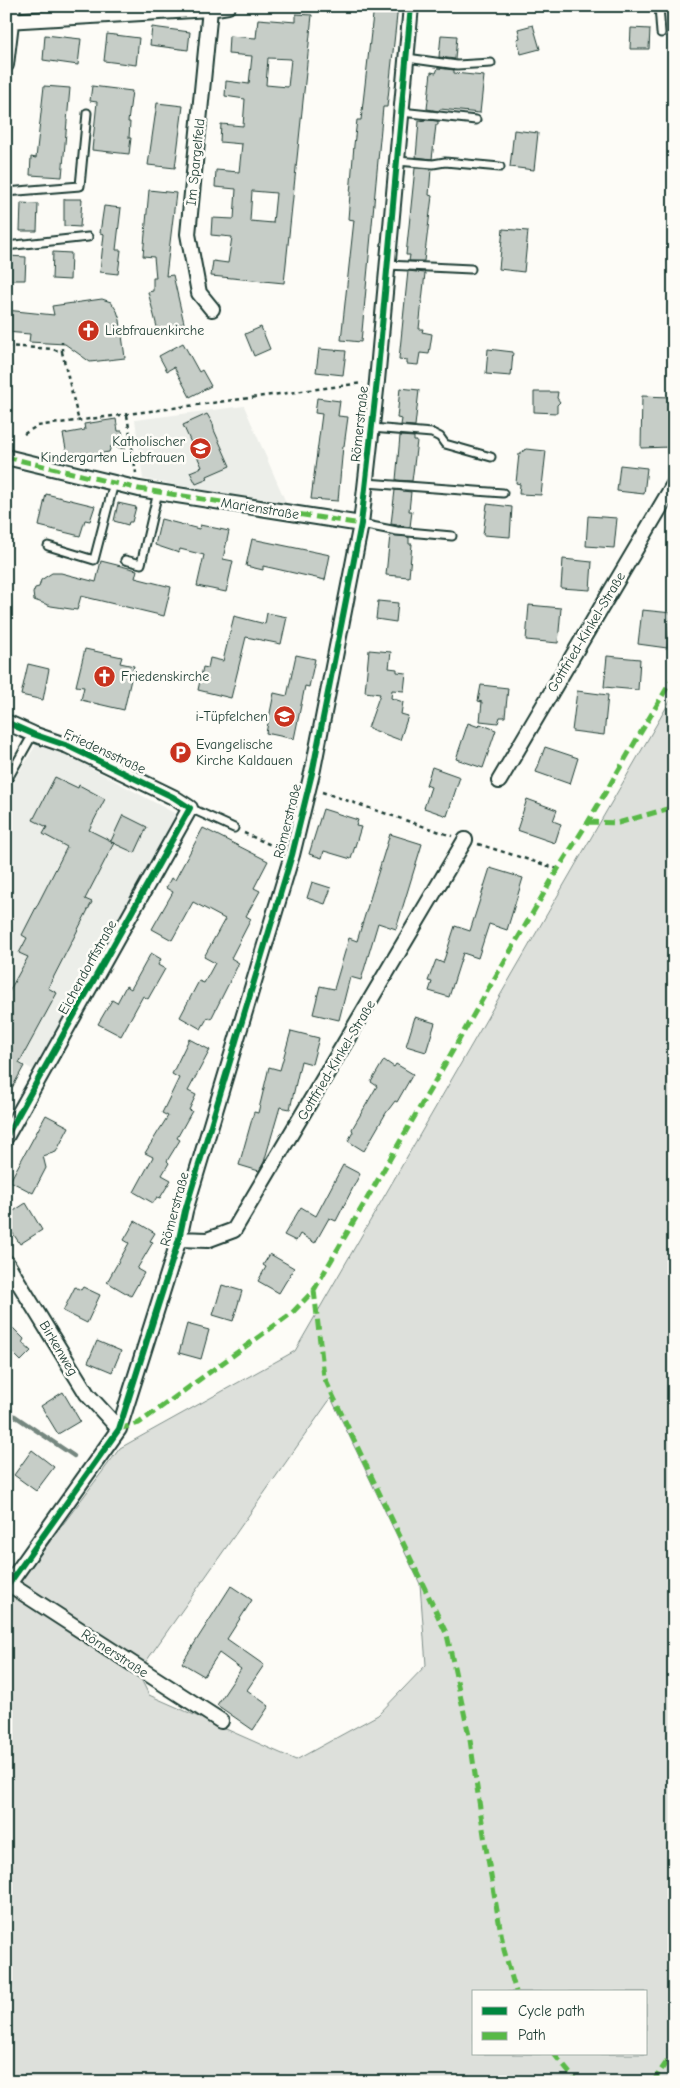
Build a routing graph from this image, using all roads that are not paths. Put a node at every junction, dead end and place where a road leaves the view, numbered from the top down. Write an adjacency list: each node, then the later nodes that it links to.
1 (13, 6): 6 (street)
2 (228, 6): 5 (street)
3 (411, 6): 8 (street, Römerstraße)
4 (659, 6): 7 (lane)
5 (210, 9): 6 (street); 21 (street, Im Spargelfeld)
6 (9, 21): 10 (street)
7 (661, 33)
8 (406, 58): 9 (lane); 12 (street, Römerstraße)
9 (491, 63)
10 (6, 65)
11 (87, 112): 16 (lane)
12 (402, 112): 13 (lane); 14 (street, Römerstraße)
13 (476, 120)
14 (397, 161): 15 (lane); 19 (street, Römerstraße)
15 (500, 167)
16 (6, 192)
17 (88, 237): 18 (lane)
18 (6, 246)
19 (387, 265): 20 (lane); 22 (street, Römerstraße)
20 (471, 269)
21 (212, 309)
22 (372, 428): 24 (lane); 25 (street, Römerstraße)
23 (6, 457): 26 (street, Marienstraße)
24 (491, 457)
25 (366, 482): 29 (lane); 30 (street, Römerstraße)
26 (114, 483): 28 (street, Marienstraße); 32 (lane)
27 (674, 484): 36 (street, Gottfried-Kinkel-Straße)
28 (158, 492): 30 (street, Marienstraße); 33 (lane)
29 (504, 493)
30 (361, 524): 31 (lane); 42 (street, Römerstraße)
31 (452, 536)
32 (48, 546)
33 (125, 560)
34 (6, 722): 35 (street, Friedensstraße)
35 (33, 734): 37 (lane); 38 (street, Friedensstraße)
36 (499, 780)
37 (6, 782)
38 (190, 808): 39 (lane); 41 (street, Eichendorffstraße)
39 (234, 828)
40 (465, 840): 42 (street, Gottfried-Kinkel-Straße)
41 (6, 1137)
42 (179, 1239): 44 (street, Römerstraße)
43 (6, 1262): 44 (street, Birkenweg)
44 (119, 1429): 45 (street, Römerstraße)
45 (8, 1586): 46 (street, Römerstraße)
46 (221, 1721)

